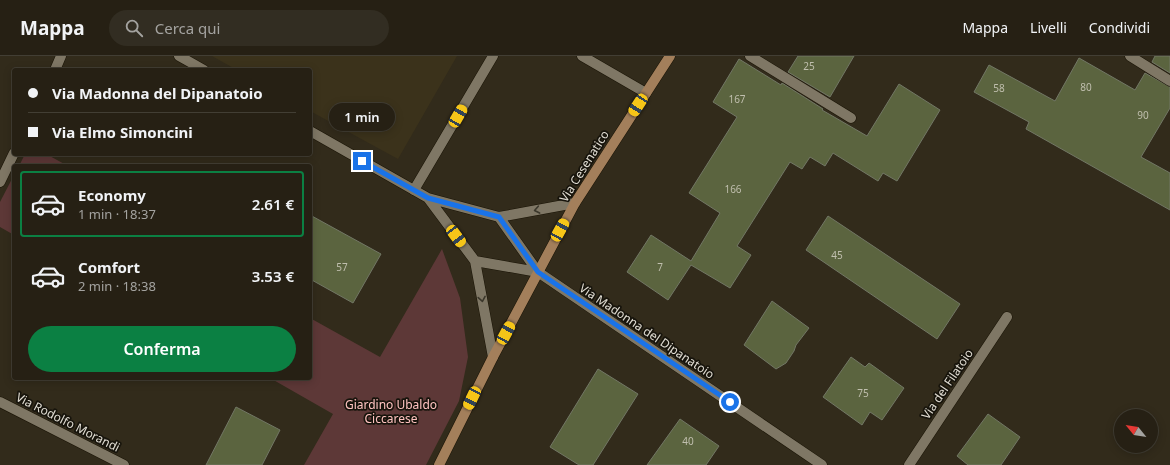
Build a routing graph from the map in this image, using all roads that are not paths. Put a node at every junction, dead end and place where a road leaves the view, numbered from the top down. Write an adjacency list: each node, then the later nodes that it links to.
1 (61, 56): 8 (street)
2 (179, 56): 9 (street)
3 (493, 56): 16 (street)
4 (582, 56): 11 (street)
5 (670, 56): 11 (main road, Via Cesenatico)
6 (750, 56): 12 (street)
7 (1130, 56): 10 (street)
8 (56, 68)
9 (200, 68)
10 (1170, 81)
11 (646, 93): 18 (main road, Via Cesenatico)
12 (850, 118)
13 (312, 132): 16 (street)
14 (13, 156): 15 (street)
15 (0, 182)
16 (414, 190): 17 (street)
17 (428, 198): 19 (street); 20 (street)
18 (576, 202): 19 (street, one-way to 19); 21 (main road, Via Cesenatico)
19 (499, 217): 21 (street)
20 (475, 261): 21 (street); 23 (street, one-way to 23)
21 (538, 272): 23 (main road, Via Cesenatico); 27 (street, Via Madonna del Dipanatoio)
22 (1007, 317): 28 (street, Via del Filatoio)
23 (493, 357): 26 (main road, Via Cesenatico)
24 (0, 402): 25 (street, Via Rodolfo Morandi)
25 (124, 465)
26 (439, 465)
27 (822, 465)
28 (909, 465)

